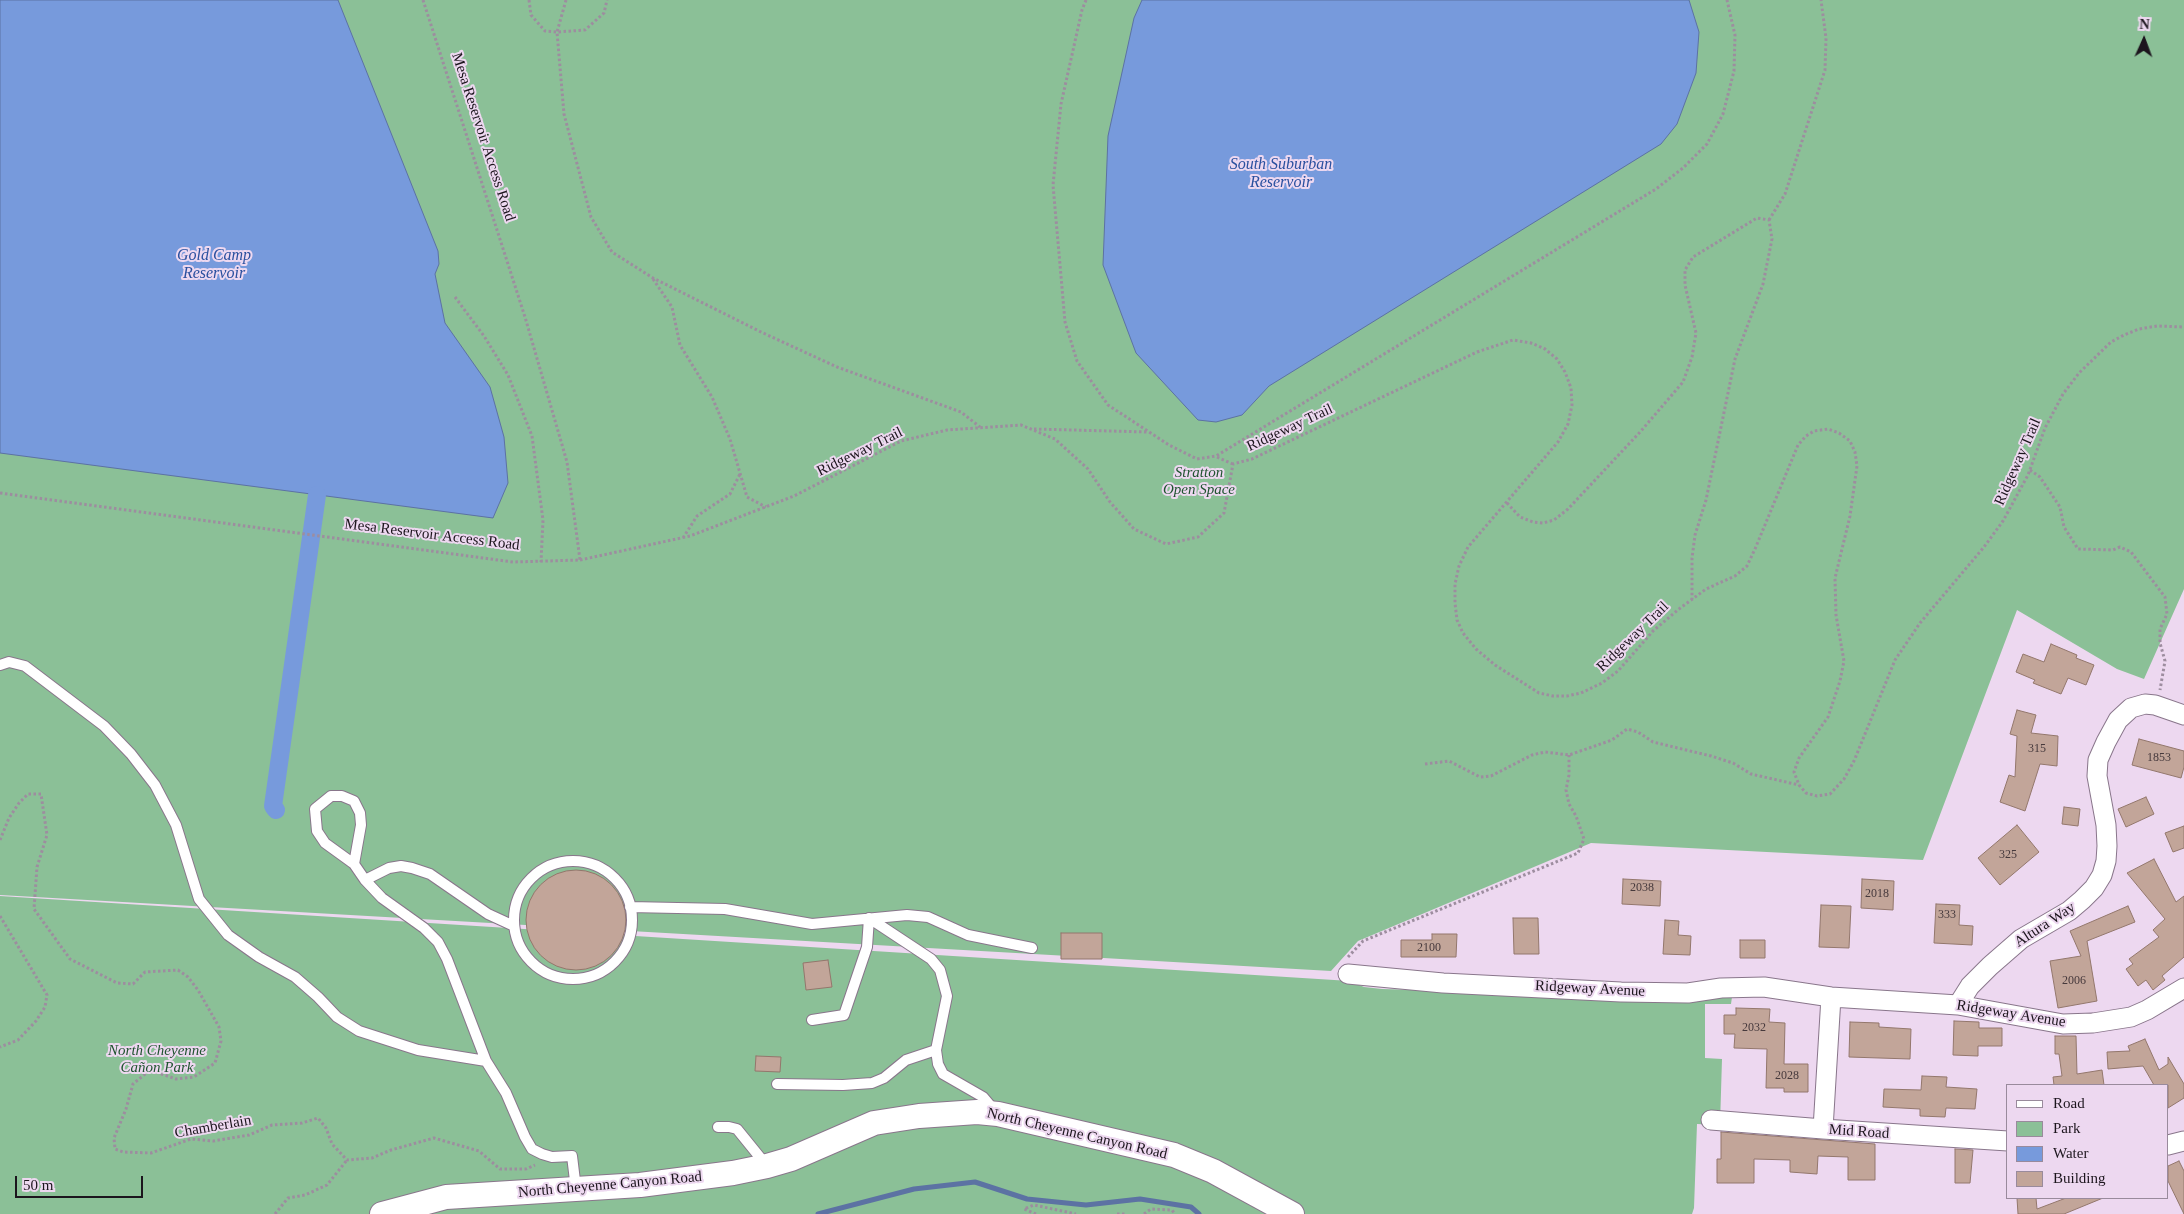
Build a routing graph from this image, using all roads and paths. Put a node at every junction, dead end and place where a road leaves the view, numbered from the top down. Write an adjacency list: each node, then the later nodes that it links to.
1 (423, 0): 24 (path, Mesa Reservoir Access Road)
2 (529, 0): 8 (path)
3 (566, 0): 8 (path)
4 (607, 0): 8 (path)
5 (1086, 0): 15 (path)
6 (1727, 0): 16 (path)
7 (1821, 0): 9 (path)
8 (557, 32): 10 (path)
9 (1769, 220): 21 (path); 26 (path)
10 (653, 278): 13 (path); 19 (path)
11 (455, 297): 25 (path)
12 (2184, 327): 18 (path, Ridgeway Trail)
13 (980, 428): 14 (path, Ridgeway Trail); 22 (path, Ridgeway Trail)
14 (1032, 429): 15 (path); 17 (path, Ridgeway Trail)
15 (1148, 432): 16 (path)
16 (1216, 456): 17 (path)
17 (1233, 464): 21 (path, Ridgeway Trail)
18 (2030, 470): 28 (path); 32 (path, Ridgeway Trail)
19 (740, 474): 22 (path); 23 (path)
20 (0, 493): 25 (path, Mesa Reservoir Access Road)
21 (1506, 503): 26 (path, Ridgeway Trail)
22 (766, 507): 23 (path, Ridgeway Trail)
23 (683, 538): 24 (path, Ridgeway Trail)
24 (580, 560): 25 (path, Mesa Reservoir Access Road)
25 (541, 562)
26 (1692, 599): 32 (path, Ridgeway Trail)
27 (0, 665): 48 (lane)
28 (2150, 704): 29 (street); 44 (street, Altura Way)
29 (2184, 715)
30 (1569, 754): 31 (path); 32 (path); 41 (path)
31 (1425, 764)
32 (1799, 786)
33 (0, 840): 58 (path, Chamberlain)
34 (354, 864): 34 (lane); 35 (lane)
35 (365, 880): 39 (lane); 48 (lane)
36 (630, 907): 38 (lane); 39 (lane); 39 (lane)
37 (0, 916): 46 (path)
38 (869, 918): 40 (lane); 45 (lane); 47 (lane)
39 (514, 926)
40 (1032, 948)
41 (1347, 966): 43 (street, Ridgeway Avenue)
42 (2184, 988): 44 (street, Ridgeway Avenue)
43 (1831, 997): 44 (street, Ridgeway Avenue); 53 (street)
44 (1958, 1005)
45 (812, 1020)
46 (0, 1047)
47 (936, 1050): 49 (lane); 50 (lane)
48 (486, 1061): 57 (lane)
49 (777, 1084)
50 (998, 1114): 59 (street, North Cheyenne Canyon Road); 69 (street, North Cheyenne Canyon Road)
51 (1711, 1120): 53 (street, Mid Road)
52 (718, 1127): 59 (lane)
53 (1823, 1129): 54 (street, Mid Road)
54 (2006, 1141)
55 (2184, 1141): 56 (street)
56 (2169, 1145)
57 (552, 1158): 58 (path); 60 (lane)
58 (347, 1160): 61 (path)
59 (767, 1166): 60 (street, North Cheyenne Canyon Road)
60 (576, 1190): 62 (street, North Cheyenne Canyon Road)
61 (275, 1214)
62 (382, 1214)
63 (1036, 1214): 64 (path)
64 (1076, 1214)
65 (1117, 1214): 66 (path)
66 (1126, 1214)
67 (1144, 1214): 68 (path)
68 (1175, 1214)
69 (1292, 1214)

